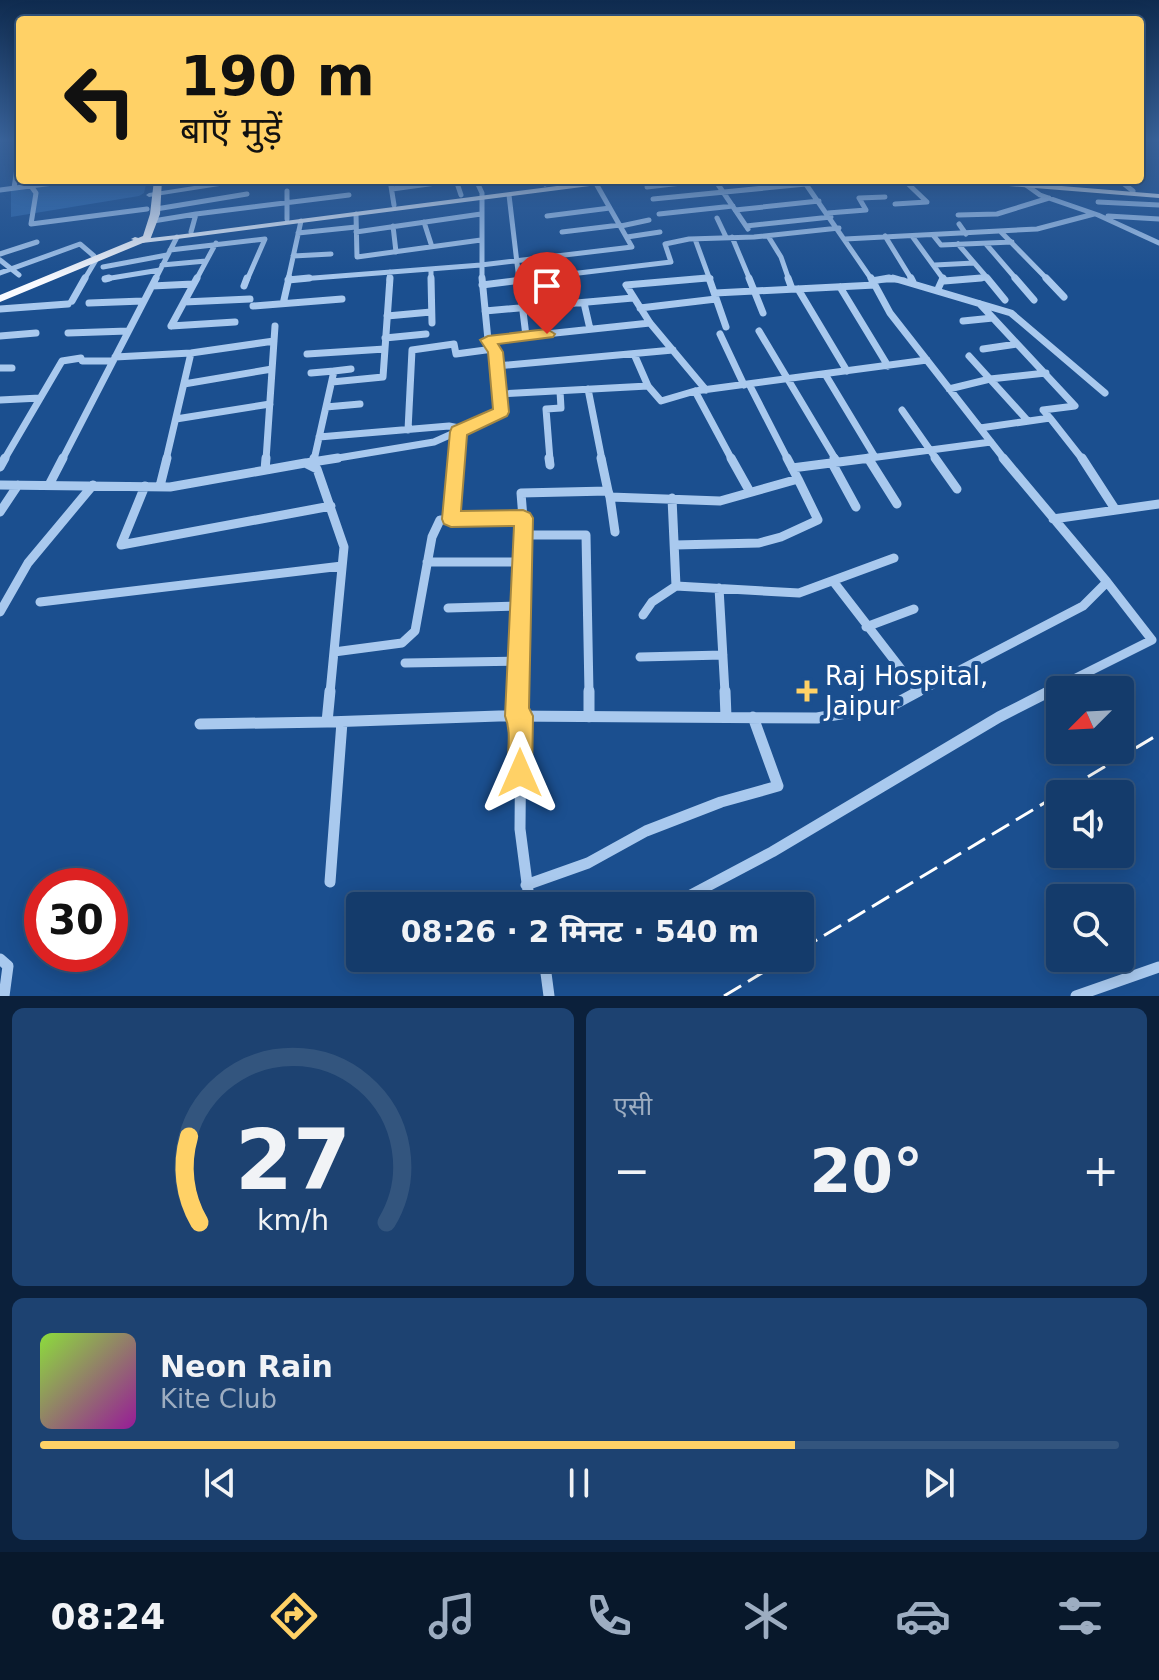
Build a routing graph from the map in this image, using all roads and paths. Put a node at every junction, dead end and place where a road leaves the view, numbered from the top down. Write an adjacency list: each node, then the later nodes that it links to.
1 (18, 187): 21 (street)
2 (32, 187): 65 (street)
3 (152, 187): 28 (highway)
4 (155, 187): 28 (highway)
5 (186, 187): 28 (street)
6 (192, 187): 28 (street)
7 (403, 187): 22 (street)
8 (459, 187): 32 (street)
9 (479, 187): 33 (street)
10 (518, 187): 33 (main road)
11 (559, 187): 34 (main road)
12 (598, 187): 46 (street)
13 (720, 187): 26 (street)
14 (760, 187): 26 (street)
15 (808, 187): 39 (street)
16 (912, 187): 42 (street)
17 (1030, 187): 37 (street)
18 (1056, 187): 27 (main road)
19 (1084, 187): 25 (main road)
20 (1129, 187): 25 (street)
21 (14, 188): 23 (street)
22 (392, 189): 43 (street)
23 (0, 190)
24 (287, 191): 41 (street)
25 (1133, 191): 30 (main road)
26 (723, 192): 38 (street); 47 (street)
27 (1091, 192): 30 (main road); 40 (street)
28 (153, 193): 48 (highway)
29 (247, 194): 48 (street)
30 (1159, 194)
31 (349, 195): 41 (street)
32 (461, 195): 33 (main road); 43 (main road)
33 (482, 195): 34 (main road); 50 (main road); 51 (street)
34 (509, 195): 110 (street)
35 (885, 197): 53 (street)
36 (258, 198): 45 (street)
37 (1049, 198): 54 (street); 55 (street)
38 (653, 199)
39 (819, 201): 47 (street); 53 (street)
40 (1098, 202): 44 (street); 58 (street)
41 (287, 203): 45 (street); 60 (street)
42 (895, 204)
43 (394, 205): 60 (main road)
44 (1159, 205)
45 (258, 206): 49 (street)
46 (610, 208): 57 (street); 68 (street)
47 (734, 208): 52 (street); 69 (street)
48 (152, 213): 49 (street); 56 (street); 90 (highway)
49 (196, 214): 74 (street)
50 (356, 214): 63 (main road); 72 (street)
51 (481, 214): 64 (street); 93 (street)
52 (659, 214)
53 (829, 215): 69 (street); 71 (street)
54 (958, 215)
55 (1096, 215): 58 (street); 77 (street); 97 (street)
56 (67, 216): 65 (street); 70 (street)
57 (547, 216)
58 (1108, 216): 61 (street)
59 (717, 218): 88 (street)
60 (287, 219): 74 (main road)
61 (1159, 219)
62 (649, 220): 68 (street)
63 (301, 221): 78 (street); 86 (main road)
64 (424, 222): 67 (street); 100 (street)
65 (31, 224): 73 (street)
66 (959, 224): 79 (street)
67 (393, 226): 72 (street); 103 (street)
68 (620, 226): 75 (street); 87 (street)
69 (746, 226): 89 (street)
70 (64, 227)
71 (839, 228): 82 (street); 92 (street)
72 (356, 229): 78 (street); 105 (street)
73 (28, 232)
74 (191, 232): 90 (main road)
75 (562, 232)
76 (660, 232): 87 (street)
77 (1001, 232): 79 (street); 95 (street)
78 (298, 233): 106 (street)
79 (966, 234): 80 (street)
80 (933, 235): 84 (street); 98 (street)
81 (1148, 235): 85 (street)
82 (768, 236): 89 (street); 135 (street)
83 (885, 236): 84 (street); 92 (street); 128 (street)
84 (912, 236): 113 (street)
85 (1159, 236)
86 (177, 237): 90 (main road); 102 (street)
87 (627, 237): 101 (street)
88 (729, 237): 89 (street); 91 (street); 137 (street)
89 (754, 237)
90 (140, 239): 108 (highway)
91 (695, 239): 117 (street); 122 (street)
92 (845, 239): 129 (street)
93 (481, 240): 100 (street); 112 (street)
94 (37, 242): 107 (street)
95 (1012, 242): 99 (street); 139 (street)
96 (216, 243): 102 (street); 109 (street); 133 (street)
97 (1159, 243)
98 (958, 244): 99 (street); 111 (street)
99 (986, 244): 144 (street)
100 (432, 247): 103 (street)
101 (604, 250): 110 (street); 117 (street)
102 (169, 252): 108 (street); 114 (street)
103 (396, 252): 105 (street)
104 (331, 254): 106 (street)
105 (377, 255): 120 (street)
106 (293, 256): 125 (street)
107 (0, 257): 115 (street)
108 (98, 261): 115 (street); 140 (highway); 153 (street)
109 (206, 261): 114 (street); 130 (street)
110 (517, 261): 112 (street); 127 (street)
111 (974, 263): 113 (street); 123 (street)
112 (481, 265): 116 (street); 131 (street)
113 (935, 265): 126 (street)
114 (161, 267): 124 (street); 132 (street)
115 (13, 268): 119 (street); 121 (street)
116 (431, 269): 118 (street); 155 (street)
117 (608, 269): 127 (street)
118 (390, 272): 120 (street); 157 (street)
119 (0, 273)
120 (377, 273): 125 (street)
121 (19, 275)
122 (711, 278): 138 (street); 141 (street)
123 (986, 278): 126 (street); 143 (street)
124 (105, 279)
125 (288, 280): 150 (street)
126 (944, 281): 136 (street)
127 (519, 282): 131 (street); 151 (street)
128 (913, 282): 129 (street); 136 (street)
129 (873, 283): 134 (street); 187 (street)
130 (193, 284): 132 (street); 146 (street)
131 (482, 285): 154 (street)
132 (152, 286): 145 (street)
133 (244, 286)
134 (840, 287): 135 (street); 189 (street)
135 (795, 289): 137 (street); 195 (street)
136 (938, 289): 147 (street)
137 (754, 291): 138 (street); 156 (street)
138 (715, 296): 152 (street); 164 (street)
139 (1064, 297)
140 (0, 298)
141 (633, 298): 149 (street); 152 (street)
142 (342, 299): 150 (street)
143 (1005, 300)
144 (1034, 300)
145 (143, 301): 148 (street); 166 (street)
146 (184, 302): 150 (street); 160 (street)
147 (978, 302): 158 (street); 210 (street)
148 (89, 303)
149 (584, 303): 151 (street); 165 (street)
150 (283, 304)
151 (522, 308): 154 (street); 173 (street)
152 (640, 308): 162 (street)
153 (0, 309)
154 (485, 311): 175 (street)
155 (431, 312): 157 (street); 161 (street)
156 (763, 313)
157 (387, 316): 174 (street)
158 (993, 318): 159 (street); 177 (street)
159 (963, 321)
160 (235, 322)
161 (432, 323)
162 (650, 323): 165 (street); 181 (street)
163 (275, 326): 176 (street)
164 (726, 327)
165 (590, 329): 173 (street)
166 (128, 331): 169 (street); 186 (street)
167 (759, 331): 199 (street)
168 (36, 333): 172 (street)
169 (68, 333)
170 (426, 334): 174 (street)
171 (720, 334): 203 (street)
172 (0, 336)
173 (526, 336): 175 (street)
174 (385, 338): 178 (street)
175 (488, 340): 179 (street)
176 (274, 341): 182 (street); 192 (street)
177 (1017, 344): 180 (street); 197 (street)
178 (385, 349): 183 (street); 201 (street)
179 (493, 349): 188 (street); 222 (street)
180 (983, 349)
181 (673, 350): 184 (street); 207 (street)
182 (191, 353): 186 (street); 202 (street)
183 (307, 354)
184 (634, 354): 188 (street); 204 (street)
185 (969, 356): 200 (street)
186 (114, 359): 212 (street); 237 (street)
187 (927, 360): 189 (street); 206 (street)
188 (497, 366): 211 (street)
189 (888, 366): 195 (street)
190 (0, 368): 191 (street)
191 (12, 368)
192 (272, 369): 202 (street); 214 (street)
193 (351, 369): 194 (street)
194 (334, 371): 196 (street); 201 (street)
195 (847, 371): 198 (street)
196 (311, 373)
197 (1046, 373): 200 (street); 218 (street)
198 (825, 374): 199 (street); 227 (street)
199 (785, 379): 203 (street); 229 (street)
200 (990, 379): 206 (street); 220 (street)
201 (332, 382): 216 (street)
202 (184, 384): 219 (street)
203 (747, 384): 207 (street); 232 (street)
204 (648, 386): 205 (street); 209 (street)
205 (588, 389): 208 (street); 243 (street)
206 (949, 389): 221 (street)
207 (706, 390): 209 (street)
208 (560, 391): 211 (street); 230 (street)
209 (695, 391): 242 (street)
210 (1105, 393)
211 (500, 394): 223 (street)
212 (40, 398): 213 (street); 231 (street)
213 (0, 400)
214 (270, 404): 219 (street); 233 (street)
215 (360, 404): 216 (street)
216 (326, 407): 224 (street)
217 (902, 410): 226 (street)
218 (1050, 418): 220 (street); 249 (street)
219 (176, 419): 240 (street)
220 (1028, 421): 221 (street)
221 (980, 428): 225 (street)
222 (408, 430): 223 (street); 224 (street)
223 (461, 430): 228 (street); 252 (street)
224 (319, 437): 228 (street)
225 (991, 442): 226 (street); 253 (street)
226 (932, 450): 227 (street); 241 (street)
227 (871, 458): 229 (street); 245 (street)
228 (309, 462): 233 (street); 247 (street)
229 (834, 462): 232 (street); 248 (street)
230 (550, 465)
231 (0, 467)
232 (792, 468): 234 (street)
233 (265, 470): 240 (street)
234 (798, 479): 242 (street); 256 (street)
235 (0, 485): 236 (street)
236 (18, 485): 237 (street); 250 (street)
237 (49, 485): 238 (street)
238 (93, 485): 239 (street); 269 (street)
239 (145, 486): 240 (street); 247 (street)
240 (160, 486)
241 (957, 489)
242 (750, 492): 244 (street)
243 (609, 494): 244 (street); 251 (street); 254 (street)
244 (672, 498): 256 (street)
245 (897, 504)
246 (1159, 504): 249 (street)
247 (331, 506): 260 (street)
248 (856, 507)
249 (1115, 509): 253 (street)
250 (0, 512)
251 (523, 518): 252 (street); 255 (street)
252 (451, 519): 258 (street)
253 (1053, 519): 262 (street)
254 (615, 532)
255 (523, 535): 259 (street); 280 (street)
256 (675, 545): 263 (street)
257 (894, 558): 261 (street)
258 (427, 562): 259 (street); 273 (street)
259 (522, 562): 266 (street)
260 (342, 566): 265 (street); 273 (street)
261 (833, 581): 264 (street); 271 (street)
262 (1107, 582): 272 (street); 278 (street)
263 (676, 586): 264 (street); 270 (street)
264 (719, 588): 274 (street)
265 (40, 602)
266 (520, 606): 267 (street); 276 (street)
267 (448, 608)
268 (914, 609): 271 (street)
269 (0, 612)
270 (643, 615)
271 (866, 627): 278 (street)
272 (1155, 639): 289 (street)
273 (334, 652): 283 (street)
274 (723, 655): 275 (street); 281 (street)
275 (640, 657)
276 (519, 661): 277 (street); 279 (street)
277 (405, 663)
278 (918, 691): 282 (street)
279 (519, 716): 280 (street); 284 (street); 287 (street)
280 (589, 717): 281 (street)
281 (726, 717): 282 (street)
282 (753, 717): 287 (street)
283 (327, 722): 284 (street); 285 (street)
284 (342, 722): 286 (street)
285 (200, 724)
286 (330, 882)
287 (526, 885): 288 (street)
288 (527, 892)
289 (696, 892)
290 (0, 959): 293 (street)
291 (1159, 967): 295 (street)
292 (546, 972): 294 (street)
293 (4, 996)
294 (549, 996)
295 (1076, 996)

